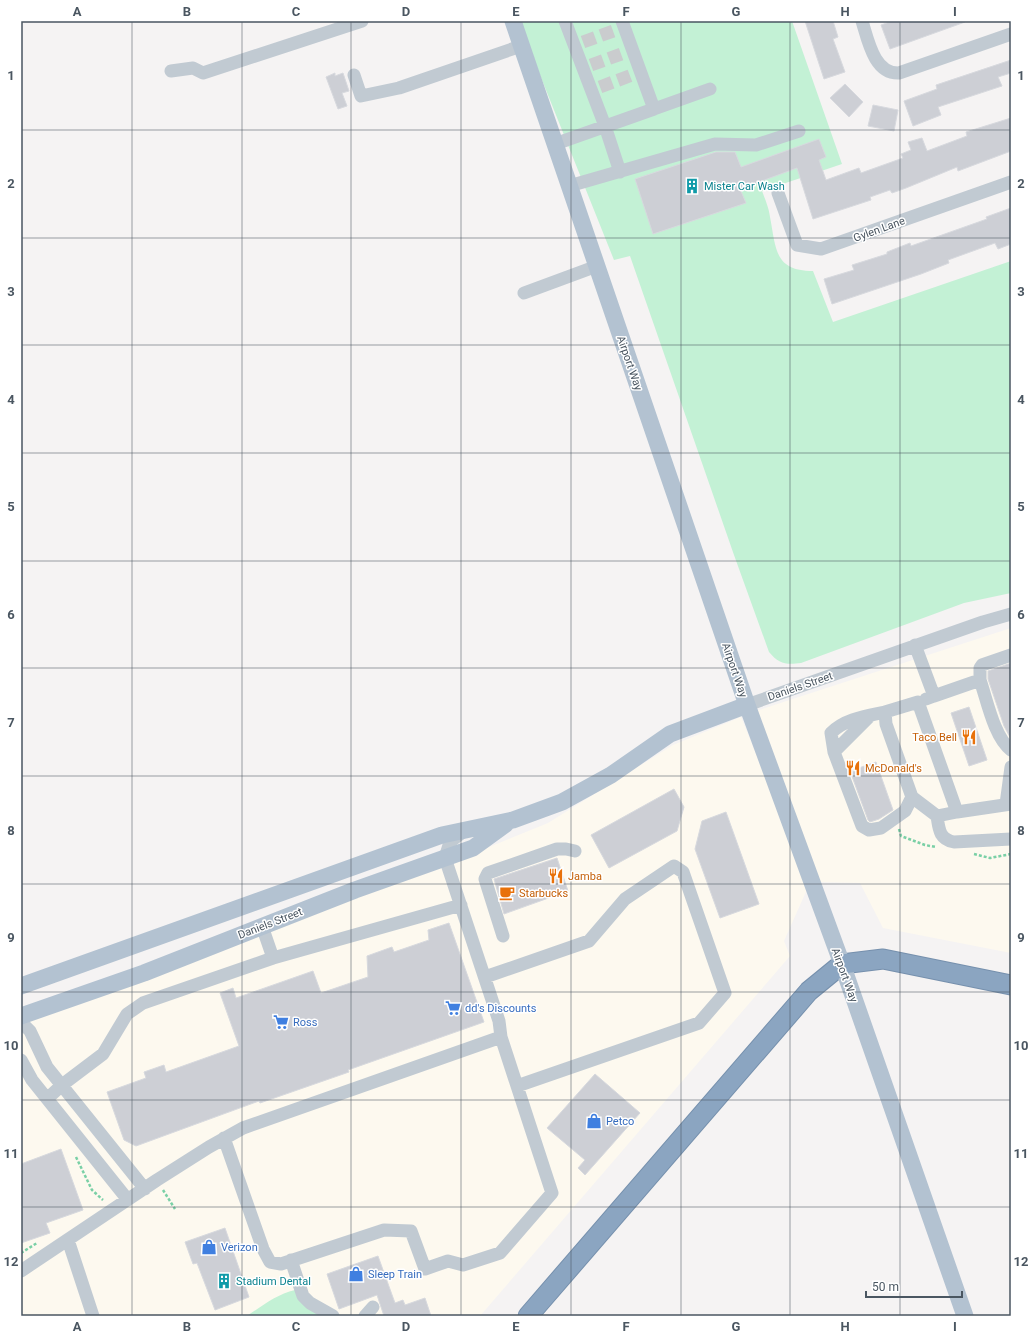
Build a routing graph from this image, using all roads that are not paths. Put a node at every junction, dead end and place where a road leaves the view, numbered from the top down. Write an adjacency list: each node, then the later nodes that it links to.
1 (362, 21): 8 (street)
2 (513, 21): 7 (main road, Airport Way)
3 (565, 21): 12 (street)
4 (862, 21): 6 (street)
5 (621, 26): 11 (street)
6 (1011, 34)
7 (521, 46): 9 (street); 14 (main road, Airport Way)
8 (171, 71)
9 (354, 75)
10 (710, 89): 11 (street)
11 (654, 109): 12 (street)
12 (605, 126): 14 (street); 15 (street)
13 (799, 131): 15 (street)
14 (555, 144): 17 (main road, Airport Way)
15 (620, 172): 17 (street)
16 (1011, 182): 18 (street, Gylen Lane)
17 (569, 186): 19 (main road, Airport Way)
18 (778, 193)
19 (597, 266): 20 (street); 27 (main road, Airport Way)
20 (524, 293)
21 (1011, 614): 22 (street, Daniels Street)
22 (916, 645): 25 (street); 27 (street, Daniels Street)
23 (1011, 655): 24 (street)
24 (980, 680): 25 (street); 29 (street)
25 (934, 696): 26 (street)
26 (918, 702): 28 (street); 34 (street)
27 (747, 705): 36 (main road, Daniels Street); 45 (main road, Airport Way)
28 (884, 712): 32 (street); 32 (street)
29 (1011, 750)
30 (1011, 767): 31 (street)
31 (1010, 785): 33 (street)
32 (912, 797): 35 (street)
33 (1008, 804): 34 (street)
34 (956, 812): 35 (street)
35 (937, 816): 38 (street)
36 (513, 820): 37 (main road, Daniels Street); 40 (main road, Daniels Street)
37 (465, 830): 40 (street); 48 (main road, Daniels Street)
38 (1011, 839)
39 (575, 852): 43 (street)
40 (445, 858): 41 (street); 42 (main road, Daniels Street)
41 (461, 905): 44 (street); 46 (street)
42 (262, 926): 44 (street); 49 (main road, Daniels Street)
43 (503, 936)
44 (274, 958): 53 (street)
45 (842, 964): 47 (highway); 62 (main road, Airport Way); 65 (highway)
46 (484, 977): 51 (street); 54 (street)
47 (1011, 985)
48 (21, 986)
49 (21, 1016)
50 (21, 1022): 53 (street)
51 (501, 1037): 54 (street); 56 (street)
52 (21, 1060): 55 (street)
53 (62, 1085): 55 (street); 57 (street)
54 (517, 1086): 60 (street)
55 (48, 1098): 58 (street)
56 (224, 1138): 57 (street); 60 (street)
57 (145, 1189): 58 (street)
58 (128, 1200): 59 (street)
59 (68, 1240): 61 (street); 63 (street)
60 (291, 1260): 64 (street)
61 (21, 1271)
62 (965, 1314)
63 (94, 1316)
64 (333, 1316)
65 (528, 1316)

